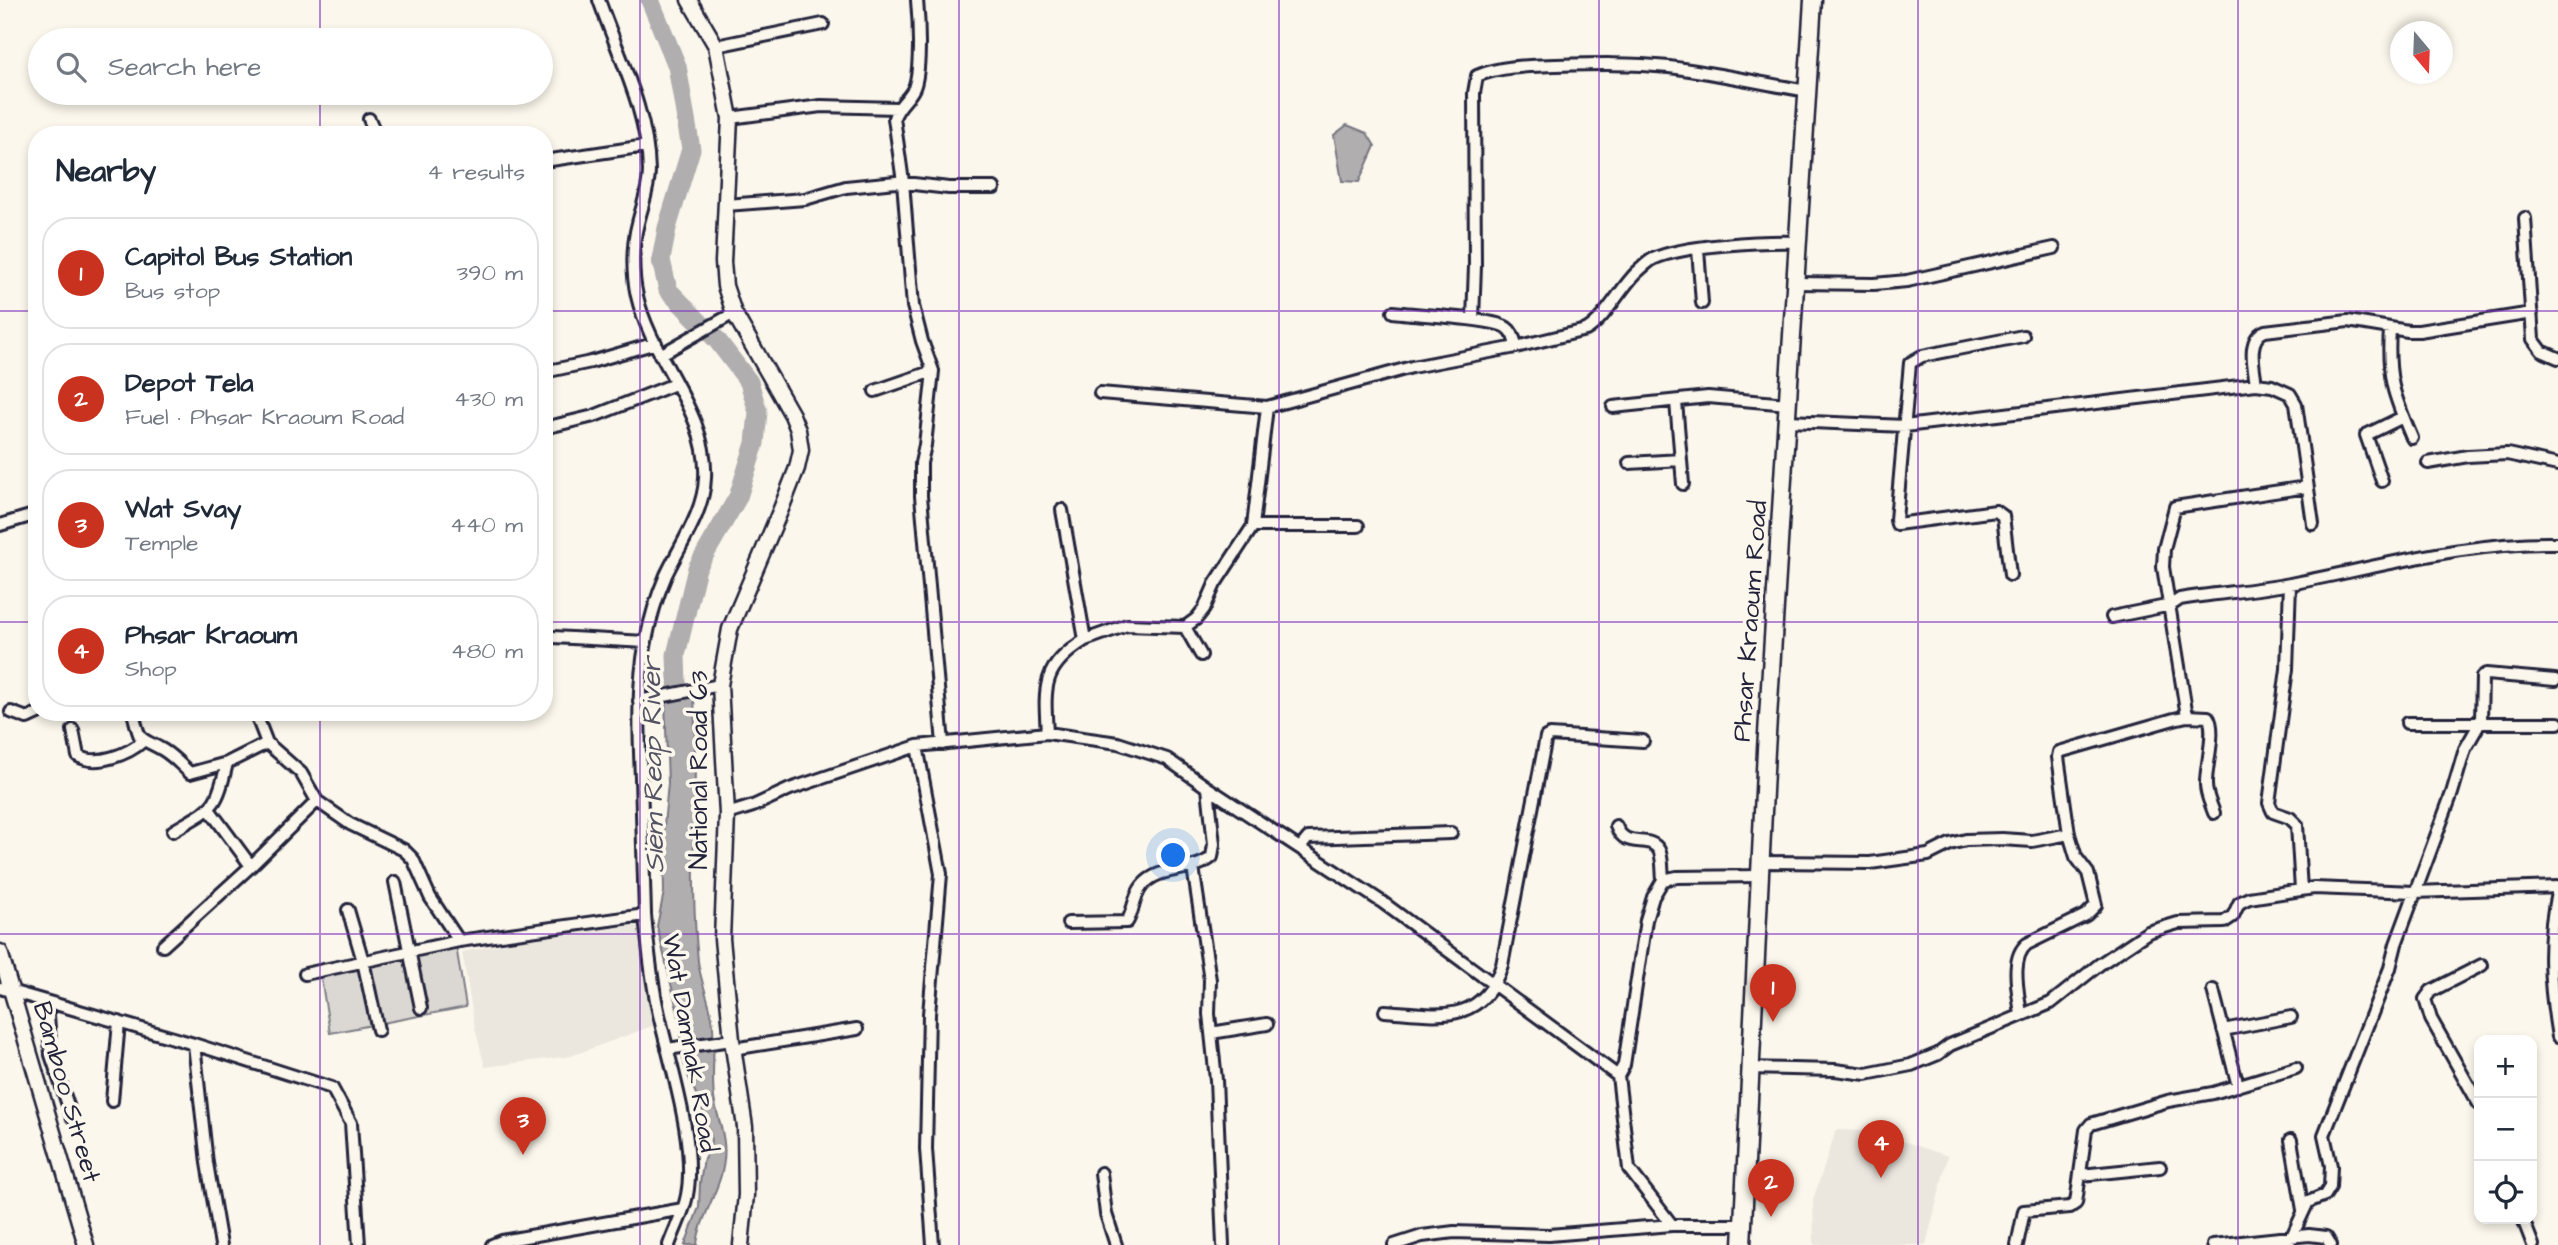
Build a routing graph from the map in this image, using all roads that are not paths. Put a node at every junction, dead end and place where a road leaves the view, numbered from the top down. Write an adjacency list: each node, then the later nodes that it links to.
1 (599, 0): 12 (street, Wat Damnak Road)
2 (689, 0): 6 (street, National Road 63)
3 (917, 0): 8 (street)
4 (1813, 0): 7 (main road, Phsar Kraoum Road)
5 (823, 24): 6 (street)
6 (716, 46): 9 (street, National Road 63)
7 (1807, 91): 18 (main road, Phsar Kraoum Road); 26 (street)
8 (897, 108): 9 (street); 14 (street)
9 (730, 118): 16 (street, National Road 63)
10 (369, 119): 11 (street)
11 (372, 126)
12 (646, 146): 13 (street); 29 (street, Wat Damnak Road)
13 (553, 160)
14 (903, 182): 15 (street); 16 (street); 34 (street)
15 (994, 188)
16 (726, 205): 24 (street, National Road 63)
17 (2525, 218): 25 (street)
18 (1798, 242): 20 (street); 21 (main road, Phsar Kraoum Road)
19 (2054, 248): 21 (street)
20 (1698, 249): 22 (street); 30 (street)
21 (1796, 283): 40 (main road, Phsar Kraoum Road)
22 (1702, 303)
23 (1393, 312): 26 (street)
24 (734, 313): 31 (street); 72 (street, National Road 63)
25 (2532, 313): 27 (street); 32 (street)
26 (1472, 319): 30 (street)
27 (2390, 329): 36 (street); 43 (street)
28 (2023, 336): 46 (street)
29 (656, 343): 31 (street, Wat Damnak Road); 33 (street)
30 (1516, 347): 41 (street)
31 (660, 355): 35 (street, Wat Damnak Road)
32 (2558, 358)
33 (553, 370)
34 (933, 371): 37 (street); 87 (street)
35 (675, 384): 45 (street); 69 (street, Wat Damnak Road)
36 (2256, 384): 46 (street); 54 (street)
37 (875, 391)
38 (1100, 393): 41 (street)
39 (1676, 402): 40 (street); 42 (street); 48 (street)
40 (1789, 404): 44 (main road, Phsar Kraoum Road)
41 (1267, 407): 59 (street)
42 (1613, 407)
43 (2403, 417): 47 (street); 52 (street)
44 (1788, 422): 46 (street); 102 (main road, Phsar Kraoum Road)
45 (553, 426)
46 (1905, 426): 62 (street)
47 (2412, 438)
48 (1681, 460): 49 (street); 53 (street)
49 (1629, 463)
50 (2428, 463): 51 (street)
51 (2558, 465)
52 (2382, 481)
53 (1683, 484)
54 (2307, 487): 57 (street); 64 (street)
55 (1062, 510): 68 (street)
56 (28, 517): 58 (street)
57 (2313, 524)
58 (0, 525)
59 (1253, 526): 60 (street); 66 (street)
60 (1358, 526)
61 (2558, 543): 63 (street)
62 (2010, 575)
63 (2290, 584): 64 (street); 106 (street)
64 (2171, 605): 65 (street); 75 (street)
65 (2112, 617)
66 (1185, 627): 68 (street); 70 (street)
67 (553, 637): 69 (street)
68 (1085, 640): 83 (street)
69 (646, 642): 73 (street, Wat Damnak Road)
70 (1201, 655)
71 (2555, 680): 79 (street)
72 (714, 686): 73 (street); 94 (street, National Road 63)
73 (643, 700): 109 (street, Wat Damnak Road)
74 (11, 712): 76 (street)
75 (2187, 716): 93 (street); 98 (street)
76 (28, 718)
77 (135, 721): 84 (street)
78 (257, 721): 86 (street)
79 (2481, 721): 80 (street); 81 (street); 107 (street)
80 (2407, 723)
81 (2558, 723)
82 (73, 730): 84 (street)
83 (1047, 733): 87 (street); 90 (street)
84 (143, 741): 89 (street)
85 (1643, 741): 118 (street)
86 (267, 743): 89 (street); 91 (street)
87 (943, 744): 88 (street)
88 (917, 746): 94 (street); 161 (street)
89 (227, 763): 92 (street)
90 (1208, 788): 99 (street); 101 (street)
91 (317, 801): 100 (street); 111 (street)
92 (209, 809): 96 (street); 100 (street)
93 (2214, 813)
94 (727, 814): 135 (street, National Road 63)
95 (1616, 826): 103 (street)
96 (173, 831)
97 (1451, 833): 99 (street)
98 (2069, 834): 102 (street); 125 (street)
99 (1300, 848): 118 (street)
100 (251, 866): 112 (street)
101 (1193, 867): 110 (street); 132 (street)
102 (1760, 869): 103 (street); 137 (main road, Phsar Kraoum Road)
103 (1663, 880): 139 (street)
104 (395, 882): 113 (street)
105 (2558, 887): 107 (street); 119 (street)
106 (2301, 890): 107 (street); 125 (street)
107 (2415, 892): 149 (street)
108 (348, 910): 115 (street)
109 (645, 915): 111 (street); 136 (street, Wat Damnak Road)
110 (1068, 923)
111 (459, 941): 113 (street)
112 (163, 946)
113 (409, 950): 115 (street); 123 (street)
114 (0, 952): 120 (street, Bamboo Street)
115 (363, 961): 117 (street); 130 (street)
116 (2482, 965): 141 (street)
117 (305, 974)
118 (1496, 984): 124 (street); 139 (street)
119 (2555, 985): 133 (street)
120 (6, 990): 122 (street); 155 (street, Bamboo Street)
121 (2213, 990): 131 (street)
122 (47, 1002): 127 (street); 143 (street)
123 (421, 1008)
124 (1385, 1011)
125 (2021, 1015): 137 (street)
126 (2291, 1017): 131 (street)
127 (119, 1022): 134 (street); 142 (street)
128 (1267, 1024): 132 (street)
129 (857, 1029): 135 (street)
130 (378, 1030)
131 (2223, 1030): 140 (street)
132 (1211, 1033): 163 (street)
133 (2558, 1037)
134 (194, 1044): 156 (street); 157 (street)
135 (727, 1044): 136 (street); 160 (street, National Road 63)
136 (671, 1049): 148 (street, Wat Damnak Road)
137 (1749, 1068): 152 (main road, Phsar Kraoum Road)
138 (2297, 1068): 140 (street)
139 (1618, 1076): 151 (street)
140 (2238, 1086): 147 (street)
141 (2476, 1098)
142 (112, 1101)
143 (72, 1117)
144 (2291, 1140): 149 (street)
145 (2160, 1167): 147 (street)
146 (1101, 1173): 162 (street)
147 (2081, 1175): 166 (street)
148 (683, 1209): 158 (street); 159 (street, Wat Damnak Road)
149 (2303, 1210): 154 (street)
150 (2525, 1224): 169 (street)
151 (1672, 1225): 152 (street); 153 (street)
152 (1742, 1225): 165 (main road, Phsar Kraoum Road)
153 (1423, 1240): 164 (street)
154 (2290, 1240): 167 (street); 168 (street)
155 (86, 1245)
156 (220, 1245)
157 (359, 1245)
158 (492, 1245)
159 (670, 1245)
160 (741, 1245)
161 (933, 1245)
162 (1116, 1245)
163 (1223, 1245)
164 (1394, 1245)
165 (1742, 1245)
166 (2017, 1245)
167 (2213, 1245)
168 (2331, 1245)
169 (2533, 1245)

